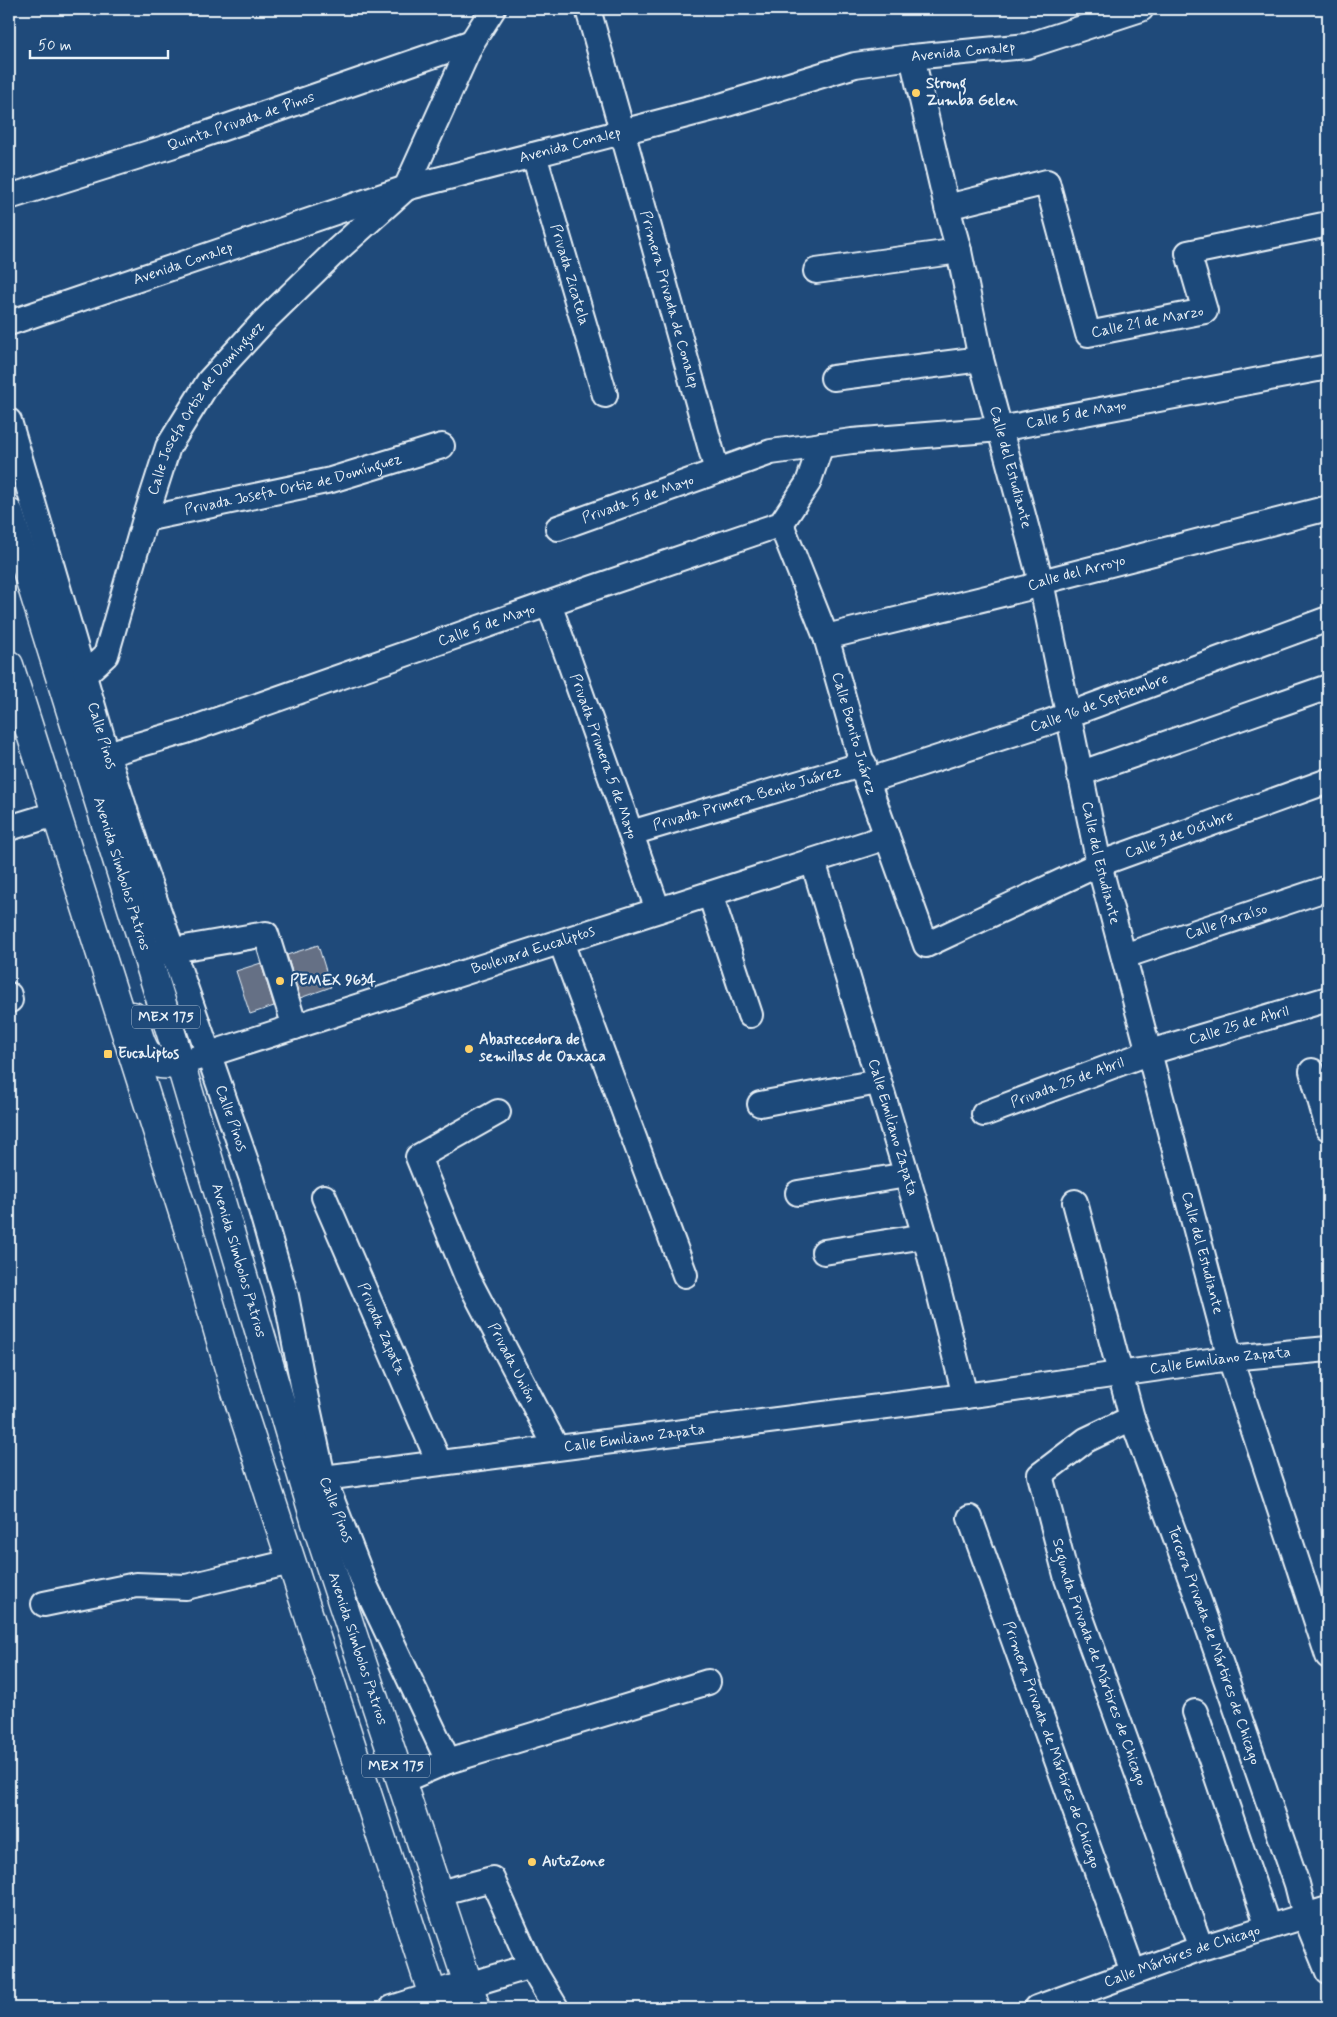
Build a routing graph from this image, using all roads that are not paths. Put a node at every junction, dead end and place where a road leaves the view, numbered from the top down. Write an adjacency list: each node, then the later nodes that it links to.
1 (476, 9): 5 (street)
2 (493, 9): 5 (street)
3 (1141, 9): 6 (street, Avenida Conalep)
4 (588, 10): 7 (street, Primera Privada de Conalep)
5 (474, 37): 9 (street); 10 (street, Quinta Privada de Pinos)
6 (912, 57): 7 (street, Avenida Conalep); 11 (street, Calle del Estudiante)
7 (622, 131): 8 (street, Avenida Conalep); 24 (street, Primera Privada de Conalep)
8 (534, 155): 9 (street, Avenida Conalep); 19 (street, Privada Zicatela)
9 (406, 188): 15 (street, Avenida Conalep); 27 (street, Calle Josefa Ortiz de Domínguez)
10 (9, 197)
11 (947, 207): 12 (street, Calle 21 de Marzo); 13 (street, Calle del Estudiante)
12 (1328, 224)
13 (959, 251): 14 (street); 16 (street, Calle del Estudiante)
14 (816, 271)
15 (9, 323)
16 (981, 359): 18 (street); 20 (street, Calle del Estudiante)
17 (1328, 367): 20 (street, Calle 5 de Mayo)
18 (833, 378)
19 (604, 395)
20 (1000, 429): 22 (street, Calle 5 de Mayo); 30 (street, Calle del Estudiante)
21 (10, 432): 35 (street, Calle Pinos)
22 (821, 445): 24 (street, Calle 5 de Mayo); 28 (street)
23 (442, 446): 27 (street, Privada Josefa Ortiz de Domínguez)
24 (717, 471): 29 (street, Privada 5 de Mayo)
25 (1328, 508): 30 (street, Calle del Arroyo)
26 (9, 513): 56 (main road, Avenida Símbolos Patrios / MEX 175)
27 (144, 519): 35 (street, Calle Josefa Ortiz de Domínguez)
28 (781, 524): 31 (street, Calle 5 de Mayo); 33 (street, Calle Benito Juárez)
29 (558, 528)
30 (1041, 582): 33 (street, Calle del Arroyo); 37 (street, Calle del Estudiante)
31 (549, 604): 38 (street, Calle 5 de Mayo); 44 (street, Privada Primera 5 de Mayo)
32 (1328, 619): 37 (street, Calle 16 de Septiembre)
33 (826, 637): 39 (street, Calle Benito Juárez)
34 (9, 665): 42 (main road, MEX 175)
35 (83, 676): 38 (street, Calle Pinos)
36 (1328, 688): 40 (street)
37 (1068, 714): 39 (street, Calle 16 de Septiembre); 40 (street, Calle del Estudiante)
38 (107, 754): 53 (street, Calle Pinos)
39 (865, 773): 44 (street, Privada Primera Benito Juárez); 45 (street, Calle Benito Juárez)
40 (1079, 774): 47 (street, Calle del Estudiante)
41 (1328, 781): 47 (street, Calle 3 de Octubre)
42 (55, 814): 43 (street); 54 (main road, MEX 175)
43 (9, 828)
44 (631, 833): 50 (street, Privada Primera 5 de Mayo)
45 (887, 837): 46 (street, Boulevard Eucaliptos); 52 (street, Calle Benito Juárez)
46 (813, 861): 49 (street, Boulevard Eucaliptos); 64 (street, Calle Emiliano Zapata)
47 (1099, 864): 52 (street, Calle 3 de Octubre); 55 (street, Calle del Estudiante)
48 (1328, 888): 55 (street, Calle Paraíso)
49 (710, 894): 50 (street, Boulevard Eucaliptos); 58 (street)
50 (658, 910): 51 (street, Boulevard Eucaliptos)
51 (560, 942): 59 (street, Boulevard Eucaliptos); 75 (street)
52 (926, 945)
53 (173, 950): 56 (street); 59 (street); 61 (street, Calle Pinos)
54 (99, 951): 62 (main road); 85 (main road, MEX 175)
55 (1124, 956): 60 (street, Calle del Estudiante)
56 (148, 958): 62 (main road, Avenida Símbolos Patrios / MEX 175)
57 (1328, 999): 60 (street, Calle 25 de Abril)
58 (750, 1016)
59 (295, 1027): 61 (street, Boulevard Eucaliptos)
60 (1150, 1052): 67 (street, Privada 25 de Abril); 77 (street, Calle del Estudiante)
61 (208, 1054): 62 (street, Boulevard Eucaliptos); 83 (street, Calle Pinos)
62 (180, 1064): 83 (main road, Avenida Símbolos Patrios / MEX 175)
63 (1312, 1071): 68 (street)
64 (878, 1082): 65 (street); 69 (street, Calle Emiliano Zapata)
65 (760, 1104)
66 (498, 1112): 81 (street, Privada Unión)
67 (984, 1114)
68 (1328, 1128)
69 (907, 1175): 70 (street); 73 (street, Calle Emiliano Zapata)
70 (798, 1193)
71 (324, 1196): 82 (street, Privada Zapata)
72 (1075, 1202): 78 (street, Tercera Privada de Mártires de Chicago)
73 (925, 1236): 74 (street); 79 (street, Calle Emiliano Zapata)
74 (824, 1252)
75 (685, 1275)
76 (1328, 1349): 77 (street, Calle Emiliano Zapata)
77 (1230, 1358): 78 (street, Calle Emiliano Zapata); 87 (street, Calle del Estudiante)
78 (1120, 1374): 79 (street, Calle Emiliano Zapata); 80 (street, Tercera Privada de Mártires de Chicago)
79 (965, 1396): 81 (street, Calle Emiliano Zapata)
80 (1132, 1418): 94 (street, Tercera Privada de Mártires de Chicago); 96 (street, Segunda Privada de Mártires de Chicago)
81 (556, 1447): 82 (street, Calle Emiliano Zapata)
82 (439, 1462): 83 (street, Calle Emiliano Zapata)
83 (314, 1479): 90 (street, Calle Pinos); 91 (main road, Avenida Símbolos Patrios / MEX 175)
84 (970, 1518): 98 (street, Primera Privada de Mártires de Chicago)
85 (292, 1562): 86 (street); 101 (main road, MEX 175)
86 (44, 1604)
87 (1328, 1656)
88 (708, 1682): 90 (street)
89 (1195, 1712): 95 (street)
90 (448, 1761): 91 (street)
91 (400, 1781): 92 (main road, Avenida Símbolos Patrios / MEX 175)
92 (439, 1893): 97 (street); 100 (main road, Avenida Símbolos Patrios / MEX 175)
93 (1328, 1909): 94 (street, Calle Mártires de Chicago)
94 (1305, 1916): 95 (street, Calle Mártires de Chicago); 99 (street, Tercera Privada de Mártires de Chicago)
95 (1268, 1928): 96 (street, Calle Mártires de Chicago)
96 (1201, 1948): 98 (street, Calle Mártires de Chicago)
97 (531, 1966): 100 (street); 103 (street)
98 (1133, 1972): 104 (street, Calle Mártires de Chicago)
99 (1328, 1972)
100 (472, 1997): 101 (main road)
101 (435, 2002): 102 (street)
102 (392, 2008)
103 (556, 2008)
104 (1037, 2008)

